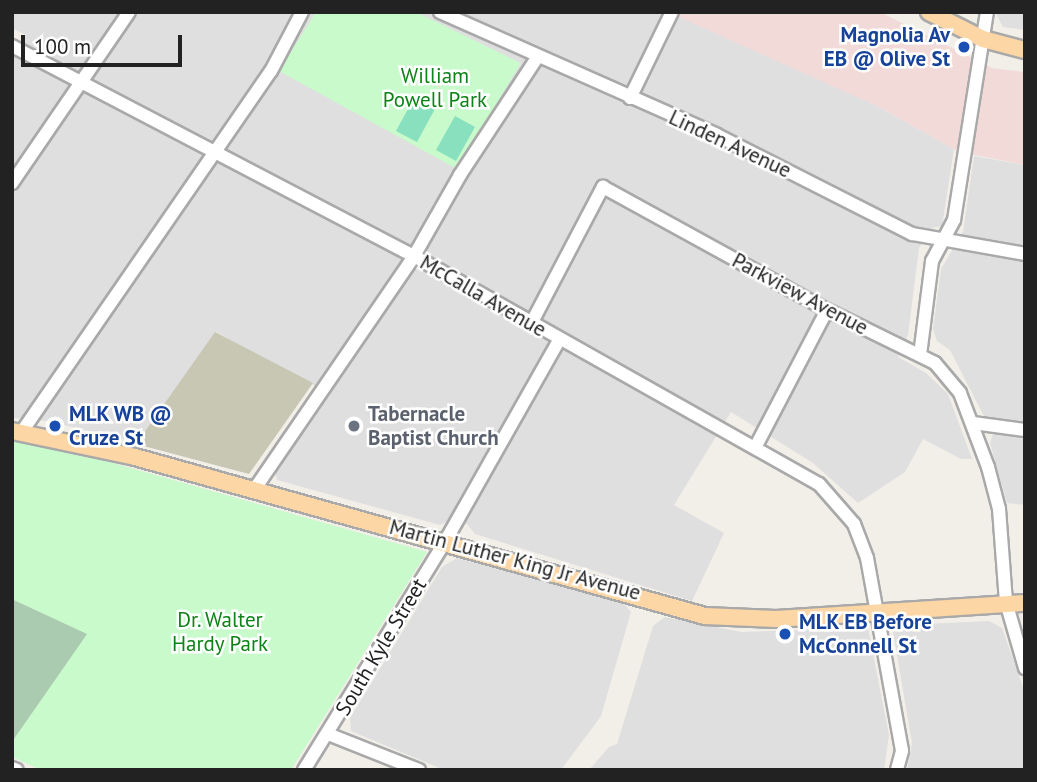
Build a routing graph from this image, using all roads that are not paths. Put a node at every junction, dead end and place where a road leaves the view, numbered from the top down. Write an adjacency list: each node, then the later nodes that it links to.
1 (130, 12): 11 (street)
2 (302, 12): 13 (street)
3 (440, 12): 10 (street, Linden Avenue)
4 (671, 12): 12 (street)
5 (929, 12): 7 (main road)
6 (987, 12): 7 (street)
7 (983, 39): 9 (main road); 15 (street)
8 (12, 46): 11 (street, McCalla Avenue)
9 (1025, 50)
10 (537, 58): 12 (street, Linden Avenue); 17 (street)
11 (82, 83): 13 (street, McCalla Avenue); 14 (street)
12 (630, 98): 15 (street, Linden Avenue)
13 (212, 152): 17 (street, McCalla Avenue); 24 (street)
14 (12, 183)
15 (944, 241): 16 (street, Linden Avenue); 21 (street)
16 (1025, 254)
17 (414, 256): 19 (street, McCalla Avenue); 26 (street)
18 (827, 310): 19 (street, Parkview Avenue); 21 (street, Parkview Avenue); 25 (street)
19 (532, 322): 20 (street, McCalla Avenue)
20 (559, 340): 25 (street, McCalla Avenue); 27 (street, South Kyle Street)
21 (920, 355): 22 (street, Parkview Avenue)
22 (973, 423): 23 (street); 28 (street, Parkview Avenue)
23 (1025, 430)
24 (17, 432): 26 (main road, Martin Luther King Jr Avenue)
25 (756, 446): 30 (street, McCalla Avenue)
26 (254, 490): 27 (main road, Martin Luther King Jr Avenue)
27 (446, 540): 30 (main road, Martin Luther King Jr Avenue); 32 (street, South Kyle Street)
28 (1006, 602): 29 (main road, Martin Luther King Jr Avenue); 30 (main road, Martin Luther King Jr Avenue); 31 (street, Parkview Avenue)
29 (1025, 603)
30 (877, 614): 35 (street, McCalla Avenue)
31 (1025, 668)
32 (328, 734): 33 (street, South Kyle Street); 34 (street)
33 (304, 770)
34 (419, 770)
35 (897, 770)

